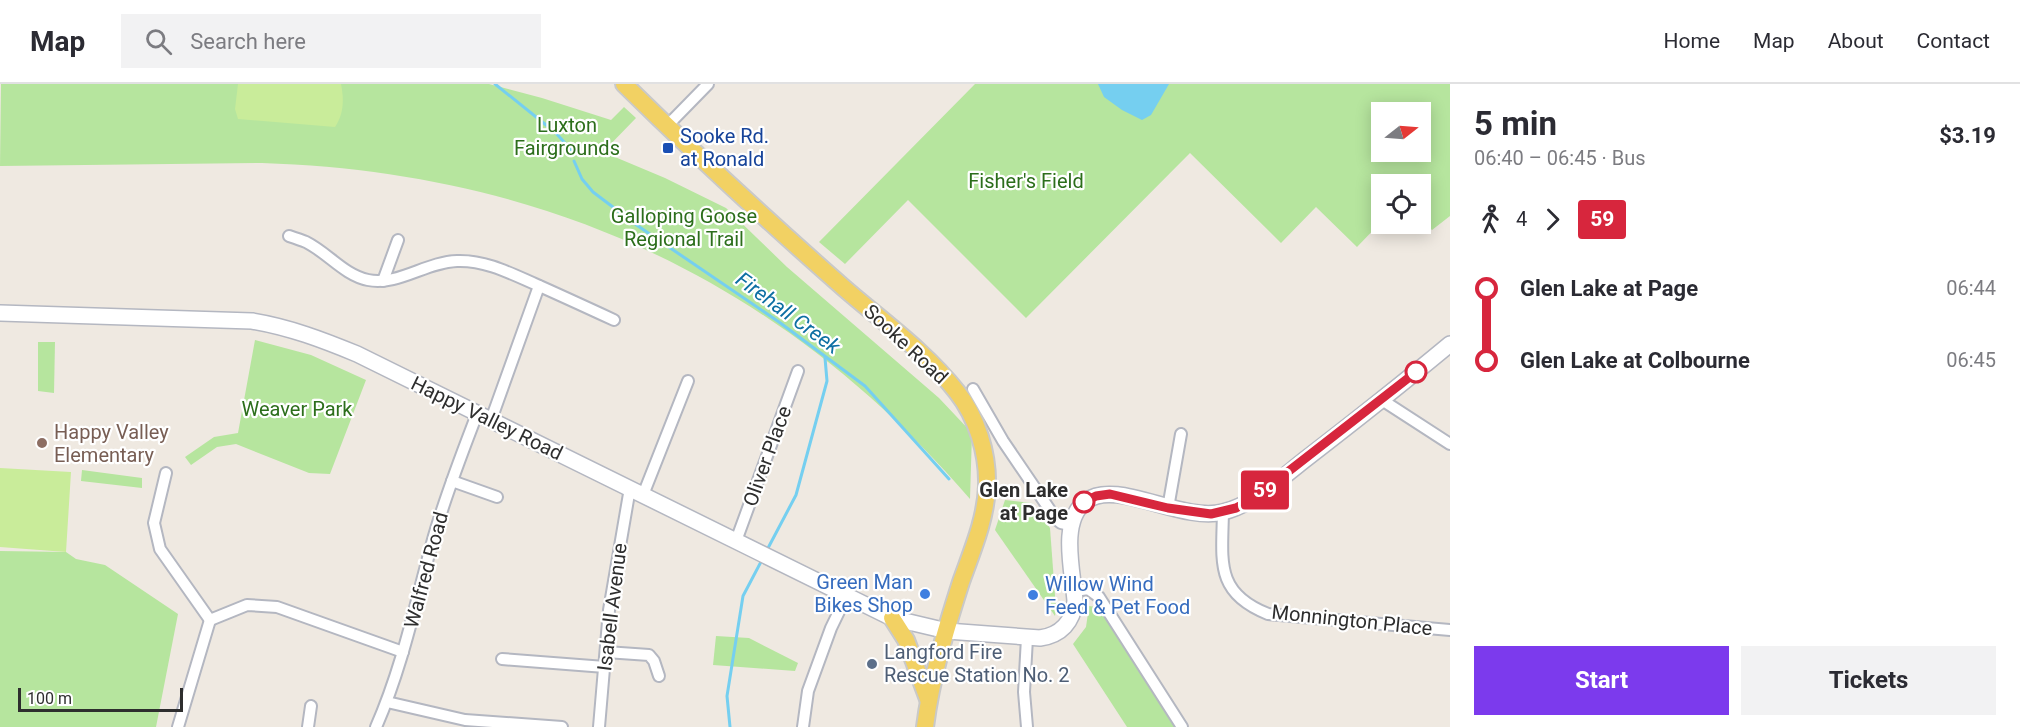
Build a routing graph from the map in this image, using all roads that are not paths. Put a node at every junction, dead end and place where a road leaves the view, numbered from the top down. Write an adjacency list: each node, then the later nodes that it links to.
1 (624, 84): 3 (main road, Sooke Road)
2 (708, 84): 3 (street)
3 (667, 126): 31 (main road, Sooke Road)
4 (289, 236): 6 (street)
5 (398, 240): 6 (street)
6 (384, 282): 7 (street)
7 (539, 286): 9 (street); 15 (street, Walfred Road)
8 (0, 313): 15 (main road, Happy Valley Road)
9 (614, 320)
10 (1450, 344): 14 (main road)
11 (798, 371): 25 (street, Oliver Place)
12 (688, 381): 20 (street, Isabell Avenue)
13 (973, 389): 24 (street)
14 (1382, 400): 17 (street); 23 (main road)
15 (484, 417): 19 (street, Walfred Road); 20 (main road, Happy Valley Road)
16 (1181, 434): 22 (street)
17 (1450, 444)
18 (166, 473): 29 (street)
19 (452, 481): 21 (street); 33 (street, Walfred Road)
20 (637, 491): 25 (main road, Happy Valley Road); 34 (street, Isabell Avenue)
21 (497, 497)
22 (1168, 508): 23 (main road); 24 (main road)
23 (1223, 512): 30 (street, Monnington Place)
24 (1070, 525): 26 (main road, Happy Valley Road)
25 (736, 541): 27 (main road, Happy Valley Road)
26 (1075, 591): 32 (main road, Happy Valley Road); 49 (street)
27 (847, 595): 28 (main road, Happy Valley Road); 46 (street)
28 (892, 618): 31 (main road, Happy Valley Road); 38 (main road)
29 (210, 620): 33 (street); 41 (street)
30 (1450, 630)
31 (947, 631): 32 (main road, Happy Valley Road); 38 (main road, Sooke Road)
32 (1027, 638): 48 (street)
33 (404, 652): 39 (street, Walfred Road)
34 (606, 652): 36 (street, Isabell Avenue); 37 (street)
35 (502, 659): 36 (street)
36 (605, 667): 45 (street, Isabell Avenue)
37 (659, 676)
38 (928, 699): 47 (main road, Sooke Road)
39 (387, 702): 43 (street, Walfred Road); 44 (street)
40 (311, 706): 42 (street)
41 (178, 727)
42 (308, 727)
43 (376, 727)
44 (562, 727)
45 (599, 727)
46 (803, 727)
47 (925, 727)
48 (1027, 727)
49 (1182, 727)

